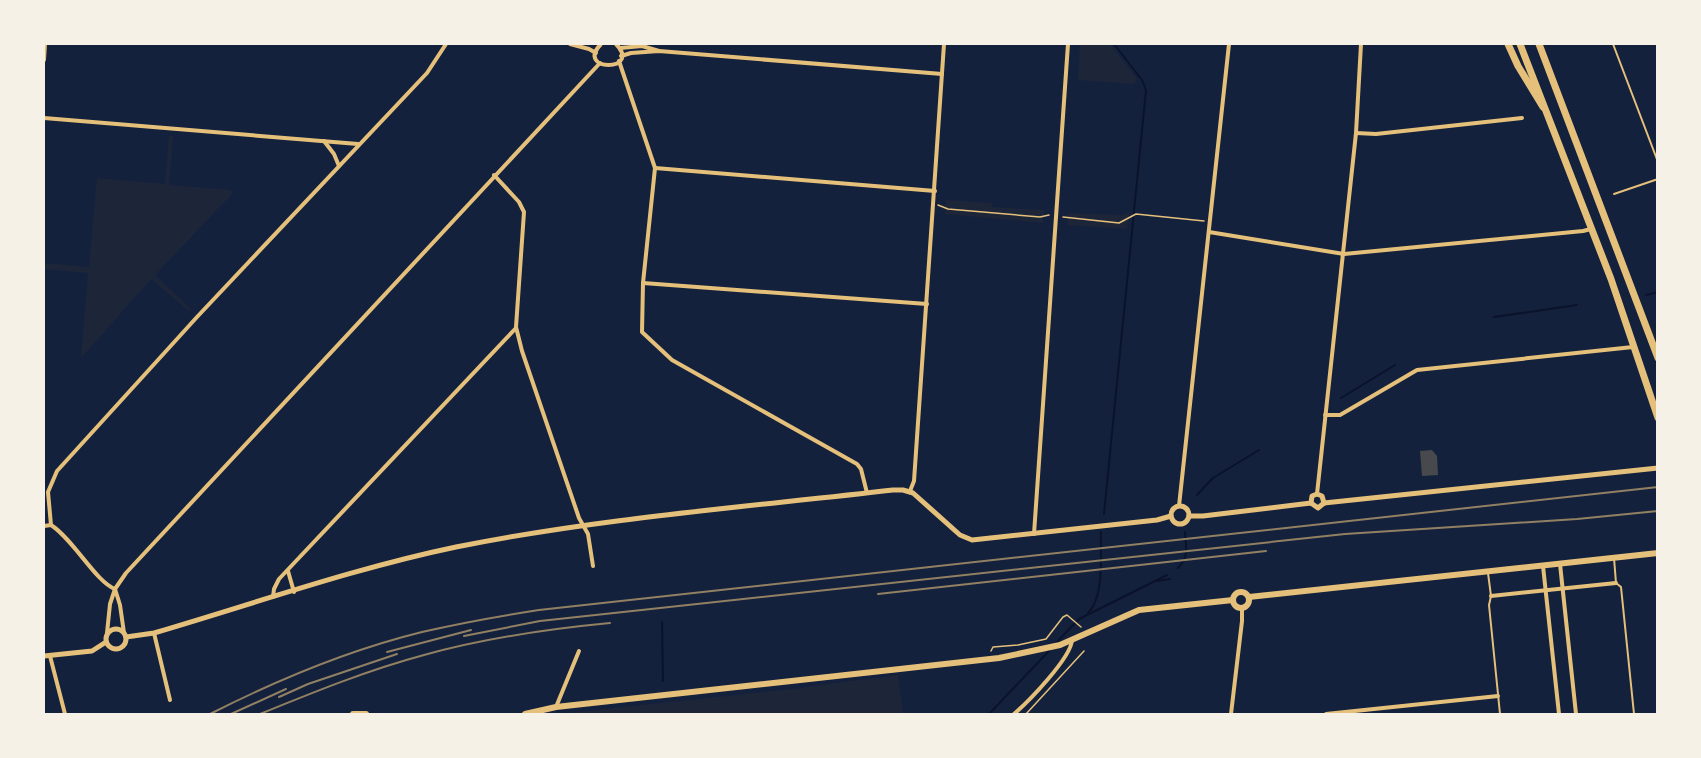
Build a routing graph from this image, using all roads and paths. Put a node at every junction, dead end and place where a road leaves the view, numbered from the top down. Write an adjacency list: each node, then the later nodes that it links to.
1 (45, 44): 18 (street)
2 (446, 44): 28 (street)
3 (570, 44): 16 (street)
4 (601, 44): 16 (street)
5 (944, 44): 21 (street)
6 (1068, 44): 37 (street)
7 (1229, 44): 39 (street)
8 (1361, 44): 26 (street)
9 (1508, 44): 23 (main road)
10 (1520, 44): 23 (main road)
11 (1539, 44): 45 (main road)
12 (1613, 44): 29 (lane)
13 (619, 45): 14 (street); 17 (street)
14 (637, 45): 15 (street)
15 (659, 51): 17 (street); 21 (street)
16 (596, 53): 19 (street)
17 (620, 58): 20 (street); 22 (street)
18 (44, 60)
19 (600, 63): 20 (street); 32 (street)
20 (613, 66): 22 (street)
21 (942, 74): 34 (street)
22 (624, 77): 31 (street)
23 (1549, 116): 38 (main road)
24 (44, 118): 27 (street)
25 (1522, 118): 26 (street)
26 (1356, 133): 40 (street)
27 (324, 141): 28 (street); 30 (street)
28 (359, 144): 30 (street)
29 (1658, 162)
30 (339, 166): 49 (street)
31 (655, 168): 34 (street); 41 (street)
32 (494, 176): 43 (street); 71 (street)
33 (1658, 179): 35 (lane)
34 (935, 191): 36 (street)
35 (1614, 195)
36 (934, 204): 37 (path); 42 (street)
37 (1057, 216): 39 (path); 61 (street)
38 (1591, 228): 40 (street); 44 (main road)
39 (1209, 232): 40 (street); 55 (street)
40 (1344, 254): 46 (street)
41 (643, 283): 42 (street); 51 (street)
42 (927, 304): 50 (street)
43 (516, 327): 59 (street); 67 (street)
44 (1634, 347): 46 (street); 47 (main road)
45 (1658, 358)
46 (1325, 416): 52 (street)
47 (1658, 418)
48 (1658, 468): 54 (street)
49 (46, 491): 58 (street)
50 (910, 491): 51 (street); 61 (street)
51 (867, 493): 59 (street)
52 (1317, 494): 53 (street); 54 (street)
53 (1311, 503): 54 (street); 57 (street)
54 (1324, 503)
55 (1179, 506): 56 (street); 57 (street)
56 (1171, 516): 57 (street); 61 (street)
57 (1189, 516)
58 (51, 525): 60 (street); 71 (street)
59 (583, 525): 65 (street); 73 (street)
60 (44, 526)
61 (1034, 534)
62 (1658, 553): 63 (main road)
63 (1614, 558): 64 (main road); 69 (lane)
64 (1560, 564): 66 (main road); 70 (street)
65 (593, 566)
66 (1543, 566): 68 (main road); 72 (street)
67 (288, 570): 73 (street); 76 (street)
68 (1488, 570): 74 (lane); 75 (main road)
69 (1616, 582): 70 (street); 103 (lane)
70 (1563, 588): 72 (street); 102 (street)
71 (115, 589): 80 (street); 82 (street)
72 (1545, 590): 74 (street); 101 (street)
73 (294, 592): 76 (street)
74 (1491, 596): 89 (lane)
75 (1249, 597): 77 (main road); 78 (main road)
76 (273, 598): 81 (street)
77 (1233, 600): 78 (main road); 83 (main road)
78 (1242, 608): 98 (street)
79 (1079, 624): 85 (path)
80 (107, 633): 82 (street); 84 (street)
81 (154, 633): 82 (street); 90 (street)
82 (125, 635): 84 (street)
83 (1072, 640): 91 (main road); 96 (street)
84 (106, 642): 88 (street)
85 (993, 647)
86 (579, 651): 91 (street)
87 (1084, 651): 97 (path)
88 (46, 656): 92 (street)
89 (1498, 696): 99 (street); 100 (lane)
90 (171, 700)
91 (556, 706): 95 (main road)
92 (65, 714)
93 (353, 714): 94 (main road)
94 (366, 714)
95 (525, 714)
96 (1014, 714)
97 (1026, 714)
98 (1231, 714)
99 (1326, 714)
100 (1500, 714)
101 (1559, 714)
102 (1576, 714)
103 (1634, 714)

